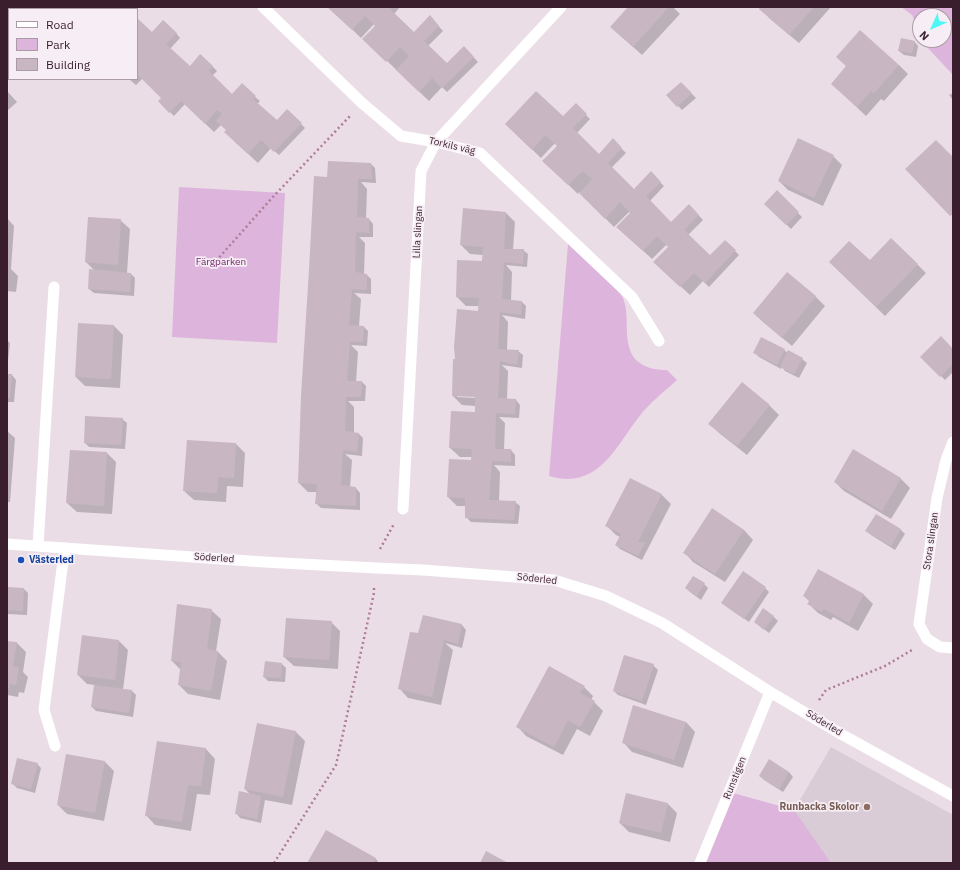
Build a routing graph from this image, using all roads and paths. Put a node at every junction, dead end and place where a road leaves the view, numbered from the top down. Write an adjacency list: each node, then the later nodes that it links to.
1 (263, 7): 3 (street, Torkils väg)
2 (561, 7): 4 (street, Lilla slingan)
3 (362, 103): 4 (street, Torkils väg); 5 (path)
4 (436, 142): 7 (street, Torkils väg); 9 (street, Lilla slingan)
5 (216, 261)
6 (54, 287): 11 (street)
7 (659, 341)
8 (953, 442): 14 (street, Stora slingan)
9 (403, 509): 13 (path)
10 (7, 544): 11 (street, Söderled)
11 (38, 546): 12 (street, Söderled)
12 (66, 548): 13 (street, Söderled); 16 (street)
13 (376, 568): 15 (street, Söderled); 18 (path)
14 (953, 648)
15 (770, 692): 17 (street, Söderled); 19 (street, Runstigen)
16 (55, 746)
17 (953, 796)
18 (274, 863)
19 (700, 863)

